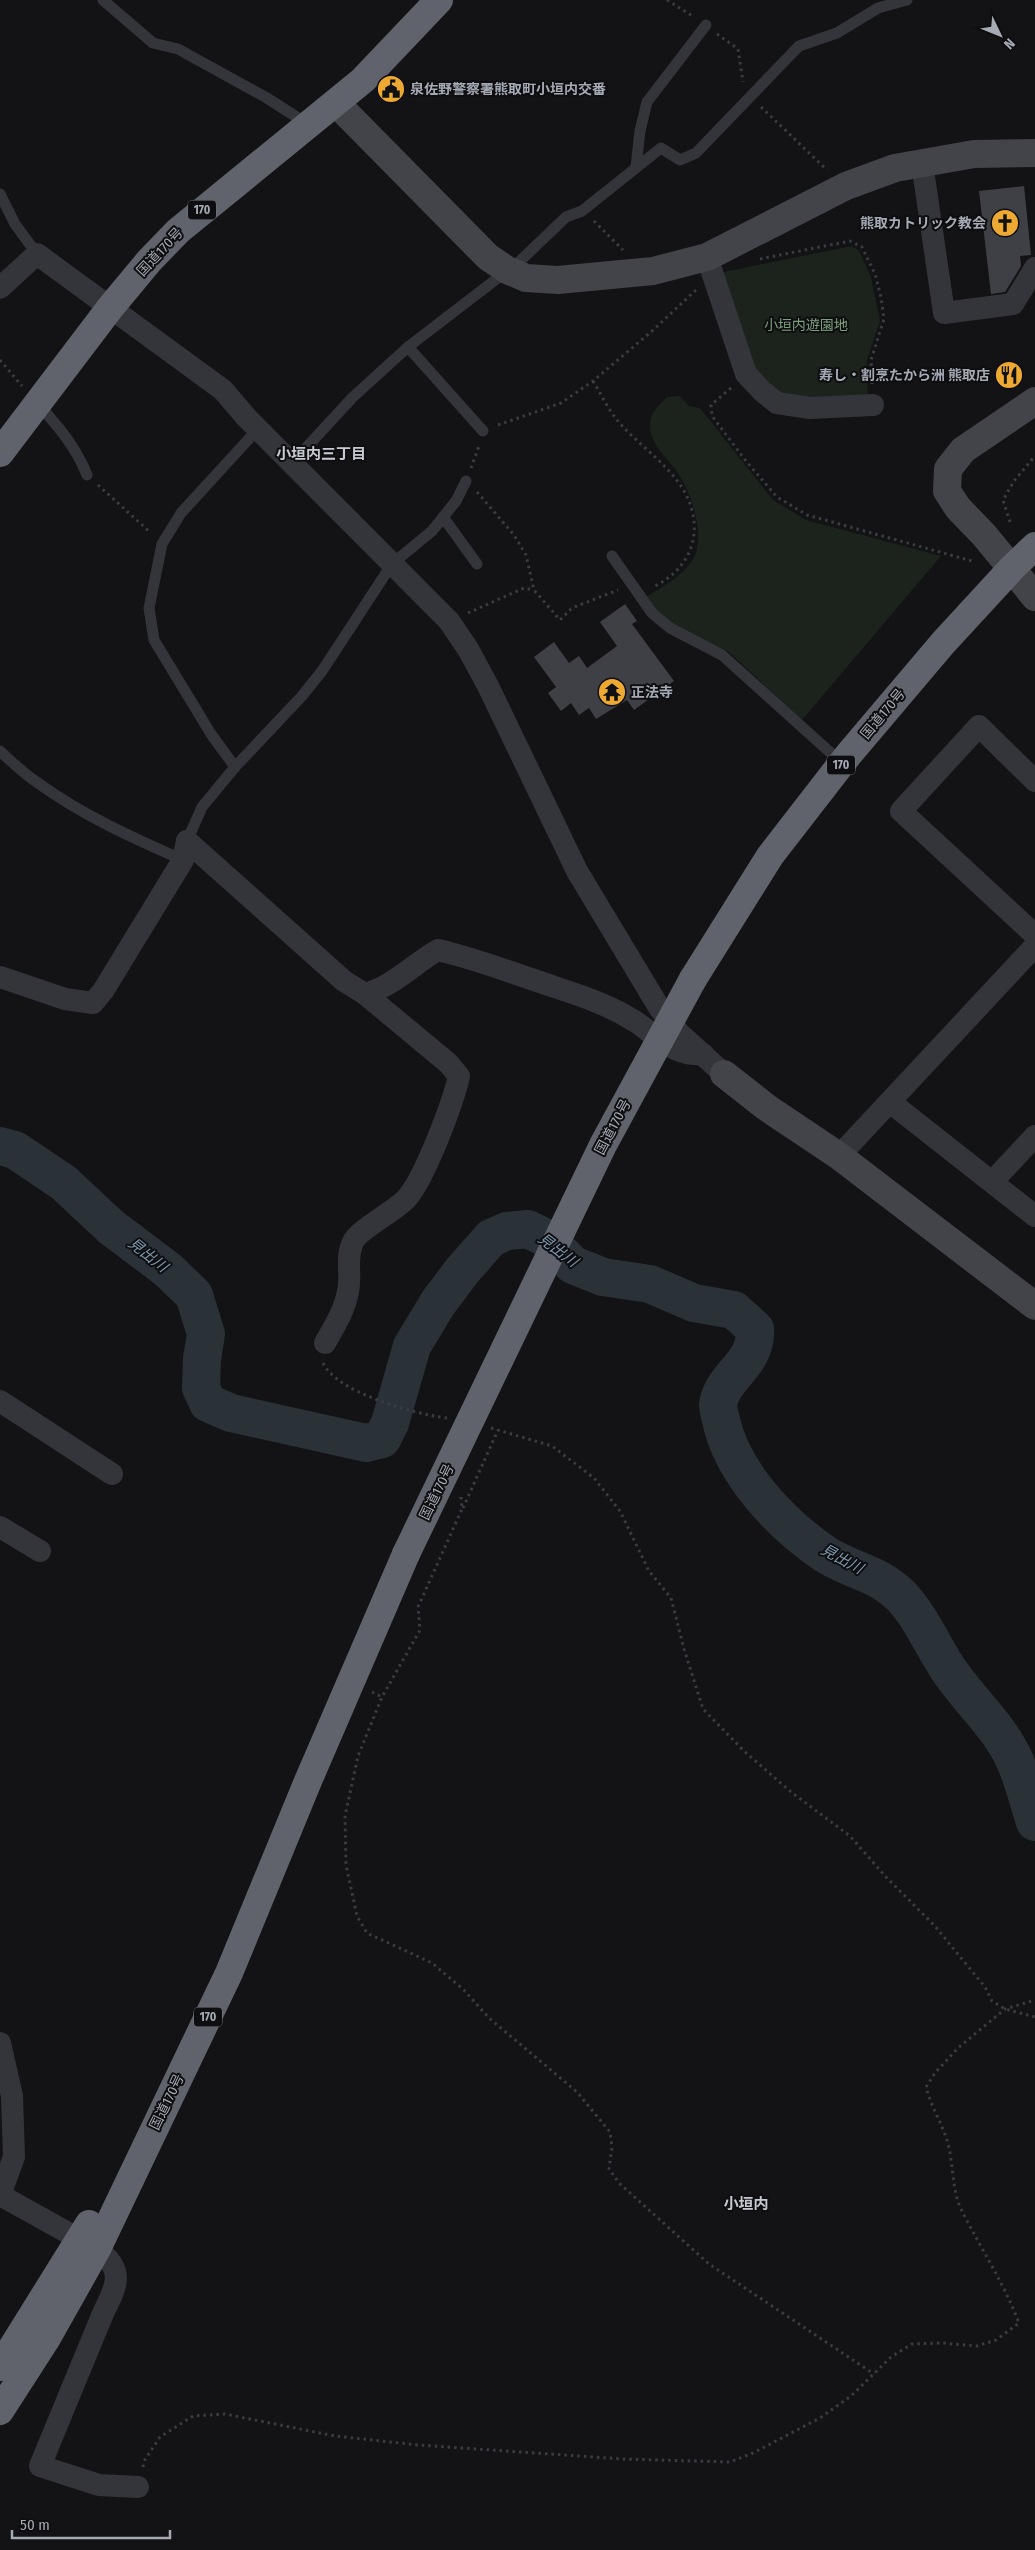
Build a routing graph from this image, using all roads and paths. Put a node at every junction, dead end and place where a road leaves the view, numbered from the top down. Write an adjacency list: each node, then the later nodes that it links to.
1 (103, 0): 6 (lane)
2 (439, 0): 5 (highway, 国道170号 / 170)
3 (907, 0): 9 (lane)
4 (706, 25): 9 (lane)
5 (336, 103): 6 (highway, 国道170号 / 170); 16 (street)
6 (309, 125): 19 (highway, 国道170号 / 170)
7 (1035, 153): 8 (street)
8 (922, 163): 14 (street); 15 (street)
9 (636, 168): 11 (lane)
10 (0, 194): 12 (lane)
11 (586, 208): 16 (lane); 17 (path)
12 (37, 254): 18 (street); 19 (street)
13 (756, 260): 26 (path)
14 (710, 265): 17 (street); 22 (street); 23 (path)
15 (1035, 268)
16 (507, 270): 17 (street); 20 (lane)
17 (645, 272)
18 (0, 288)
19 (110, 308): 25 (highway, 国道170号 / 170); 27 (street)
20 (408, 347): 28 (lane); 31 (lane)
21 (0, 360): 25 (path)
22 (746, 374): 26 (street); 39 (path)
23 (593, 381): 28 (path); 43 (path)
24 (1035, 401): 42 (street)
25 (37, 403): 29 (highway, 国道170号 / 170); 32 (lane)
26 (874, 405)
27 (258, 429): 31 (street); 36 (lane)
28 (483, 431): 33 (path)
29 (0, 453)
30 (1035, 456): 35 (path)
31 (292, 463): 40 (street)
32 (87, 475): 36 (path)
33 (466, 481): 34 (lane); 44 (path)
34 (443, 517): 40 (lane); 41 (lane)
35 (1010, 522)
36 (162, 544): 49 (lane)
37 (1035, 546): 42 (highway, 国道170号 / 170)
38 (612, 556): 43 (lane)
39 (972, 561)
40 (392, 564): 46 (street); 49 (lane)
41 (477, 564)
42 (1012, 568): 45 (street); 48 (highway, 国道170号 / 170)
43 (637, 589): 44 (path); 48 (lane)
44 (534, 590): 46 (path)
45 (1035, 597)
46 (449, 621): 56 (street)
47 (0, 751): 51 (lane)
48 (842, 763): 81 (highway, 国道170号 / 170, bridge)
49 (235, 767): 51 (lane)
50 (1035, 781): 52 (street)
51 (185, 851): 54 (street); 55 (street)
52 (1035, 935)
53 (1035, 946): 58 (street)
54 (0, 977)
55 (365, 994): 56 (street); 64 (street)
56 (703, 1054): 57 (street)
57 (724, 1074): 60 (street)
58 (890, 1102): 60 (street); 61 (street)
59 (1035, 1136): 61 (street)
60 (839, 1156): 63 (street)
61 (993, 1181): 62 (street)
62 (1035, 1216)
63 (1035, 1306)
64 (324, 1344): 66 (path)
65 (0, 1400): 71 (street)
66 (441, 1417): 67 (path); 68 (path)
67 (450, 1418)
68 (443, 1426)
69 (482, 1426): 70 (path)
70 (498, 1430): 73 (path); 77 (path)
71 (112, 1474)
72 (459, 1489): 73 (path)
73 (462, 1509): 83 (path)
74 (0, 1527): 75 (street)
75 (40, 1552)
76 (1035, 2000): 77 (path)
77 (1005, 2009): 78 (path); 83 (path)
78 (1035, 2017)
79 (0, 2043): 80 (street)
80 (0, 2195): 81 (street)
81 (89, 2244): 82 (highway, 国道170号 / 170); 84 (highway, 国道170号 / 170); 85 (street)
82 (0, 2367)
83 (874, 2374): 85 (path)
84 (0, 2411)
85 (138, 2487)

